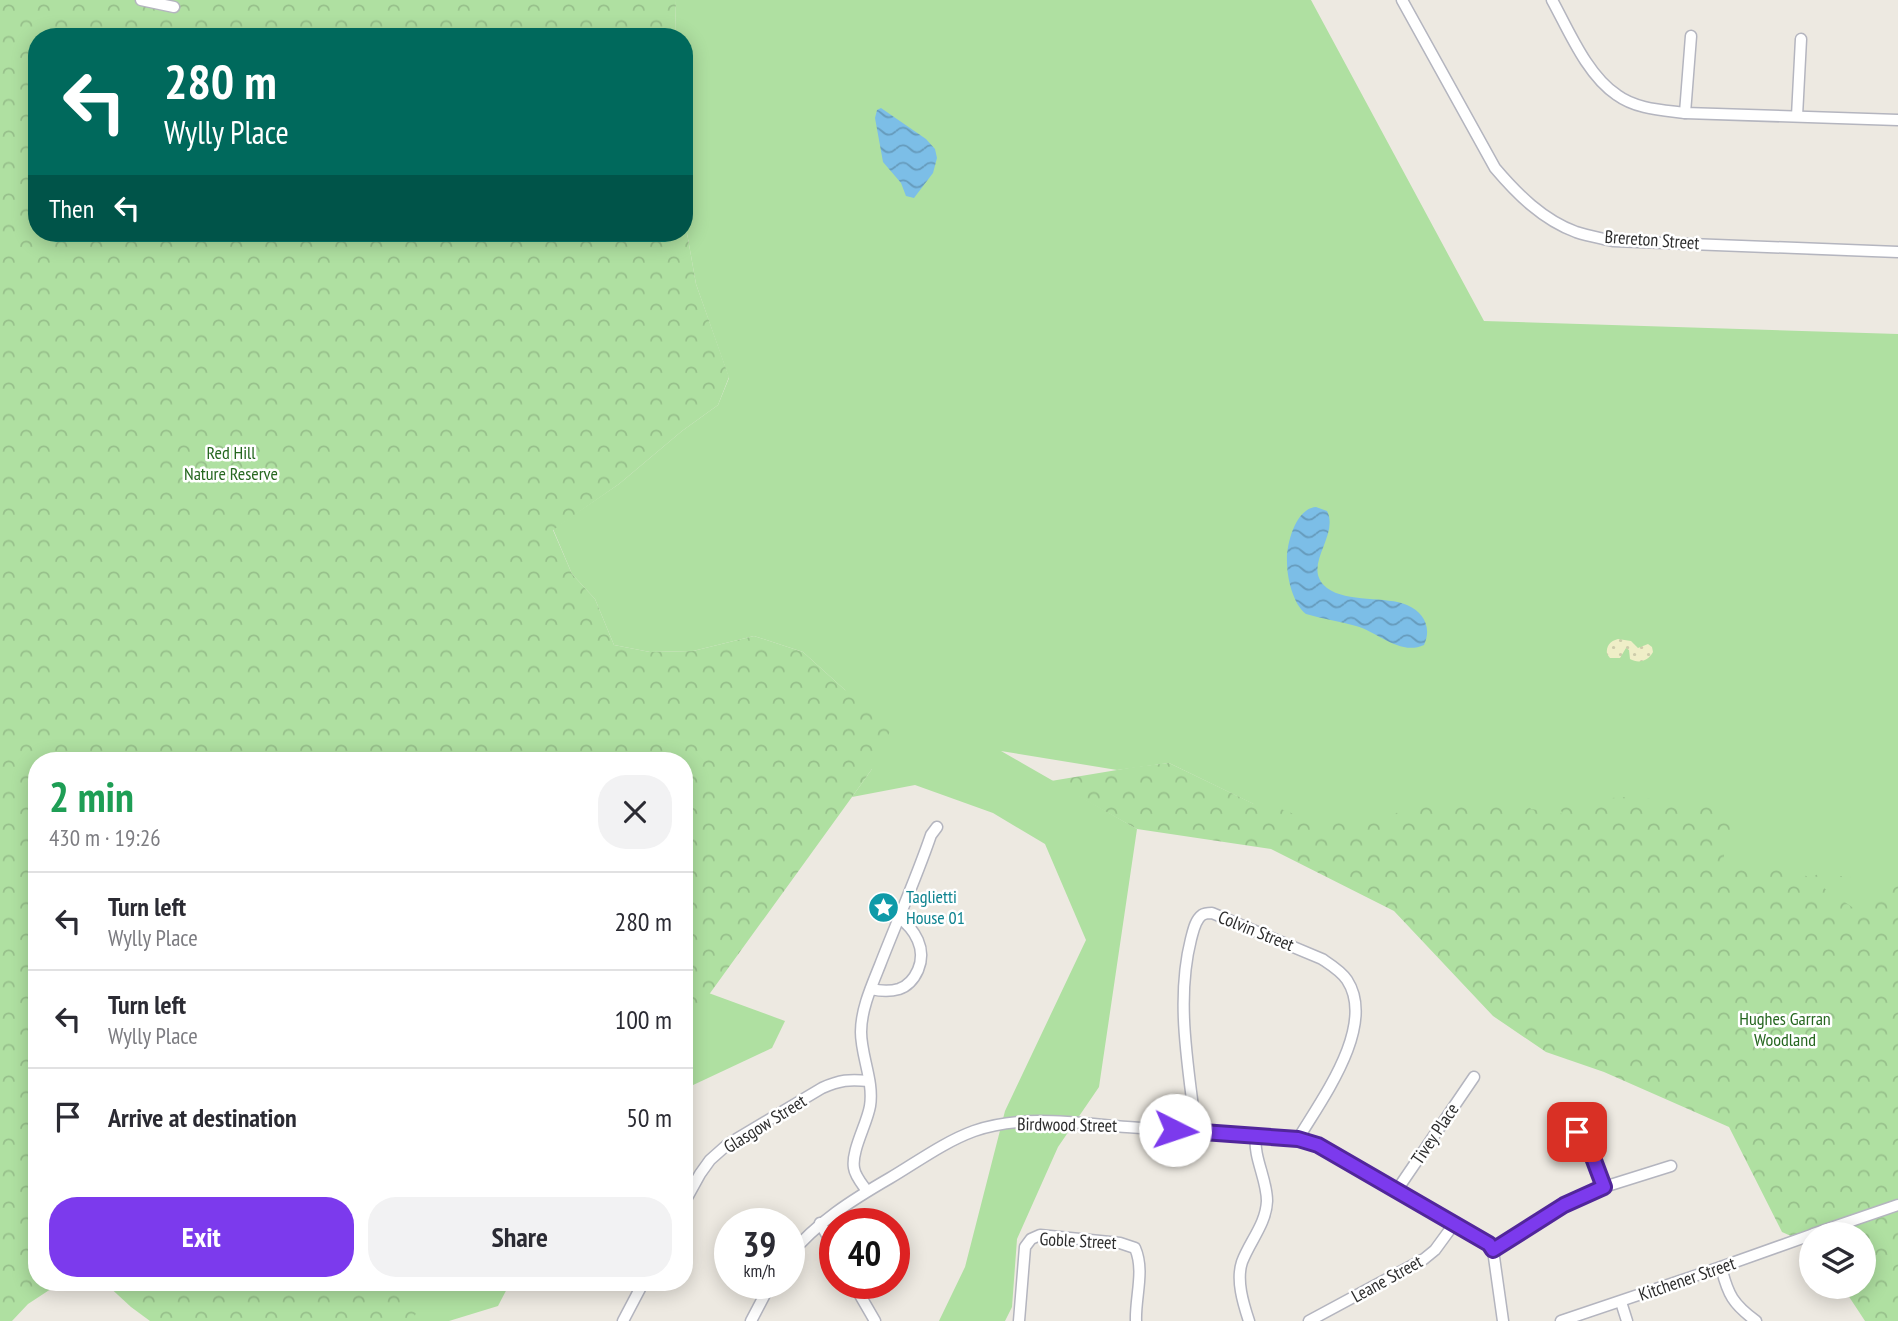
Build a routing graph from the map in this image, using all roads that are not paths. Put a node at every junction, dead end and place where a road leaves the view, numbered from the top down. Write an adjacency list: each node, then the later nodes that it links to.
1 (141, 0): 4 (street)
2 (1402, 0): 10 (street, Brereton Street)
3 (1552, 0): 7 (street)
4 (174, 8)
5 (1691, 36): 7 (street)
6 (1801, 39): 8 (street)
7 (1685, 113): 8 (street)
8 (1797, 116): 9 (street)
9 (1898, 120)
10 (1898, 252)
11 (937, 827): 12 (street)
12 (898, 917): 13 (street); 13 (street)
13 (871, 989): 15 (street)
14 (1474, 1077): 23 (street, Tivey Place)
15 (869, 1081): 21 (street, Glasgow Street); 24 (street)
16 (1196, 1132): 18 (street, Birdwood Street); 19 (street, Colvin Street); 24 (street, Birdwood Street)
17 (1577, 1132): 22 (street)
18 (1256, 1136): 19 (street, Birdwood Street); 43 (street)
19 (1298, 1139): 23 (street, Birdwood Street)
20 (1671, 1166): 22 (street)
21 (693, 1187)
22 (1604, 1187): 32 (street)
23 (1397, 1190): 29 (street, Birdwood Street)
24 (867, 1191): 26 (street, Birdwood Street)
25 (1898, 1205): 27 (street, Kitchener Street)
26 (842, 1208)
27 (1848, 1222)
28 (819, 1224): 30 (street, Birdwood Street)
29 (1454, 1224): 32 (street, Birdwood Street); 44 (street, Leane Street)
30 (805, 1236)
31 (1799, 1239): 33 (street, Kitchener Street)
32 (1493, 1250): 45 (street)
33 (1721, 1267): 37 (street, Kitchener Street); 48 (street)
34 (639, 1291): 38 (street)
35 (763, 1299): 39 (street)
36 (862, 1299): 40 (street)
37 (1621, 1301): 46 (street, Kitchener Street); 47 (street)
38 (623, 1321)
39 (751, 1321)
40 (875, 1321)
41 (1019, 1321): 42 (street, Goble Street)
42 (1136, 1321)
43 (1249, 1321)
44 (1309, 1321)
45 (1503, 1321)
46 (1561, 1321)
47 (1627, 1321)
48 (1756, 1321)

